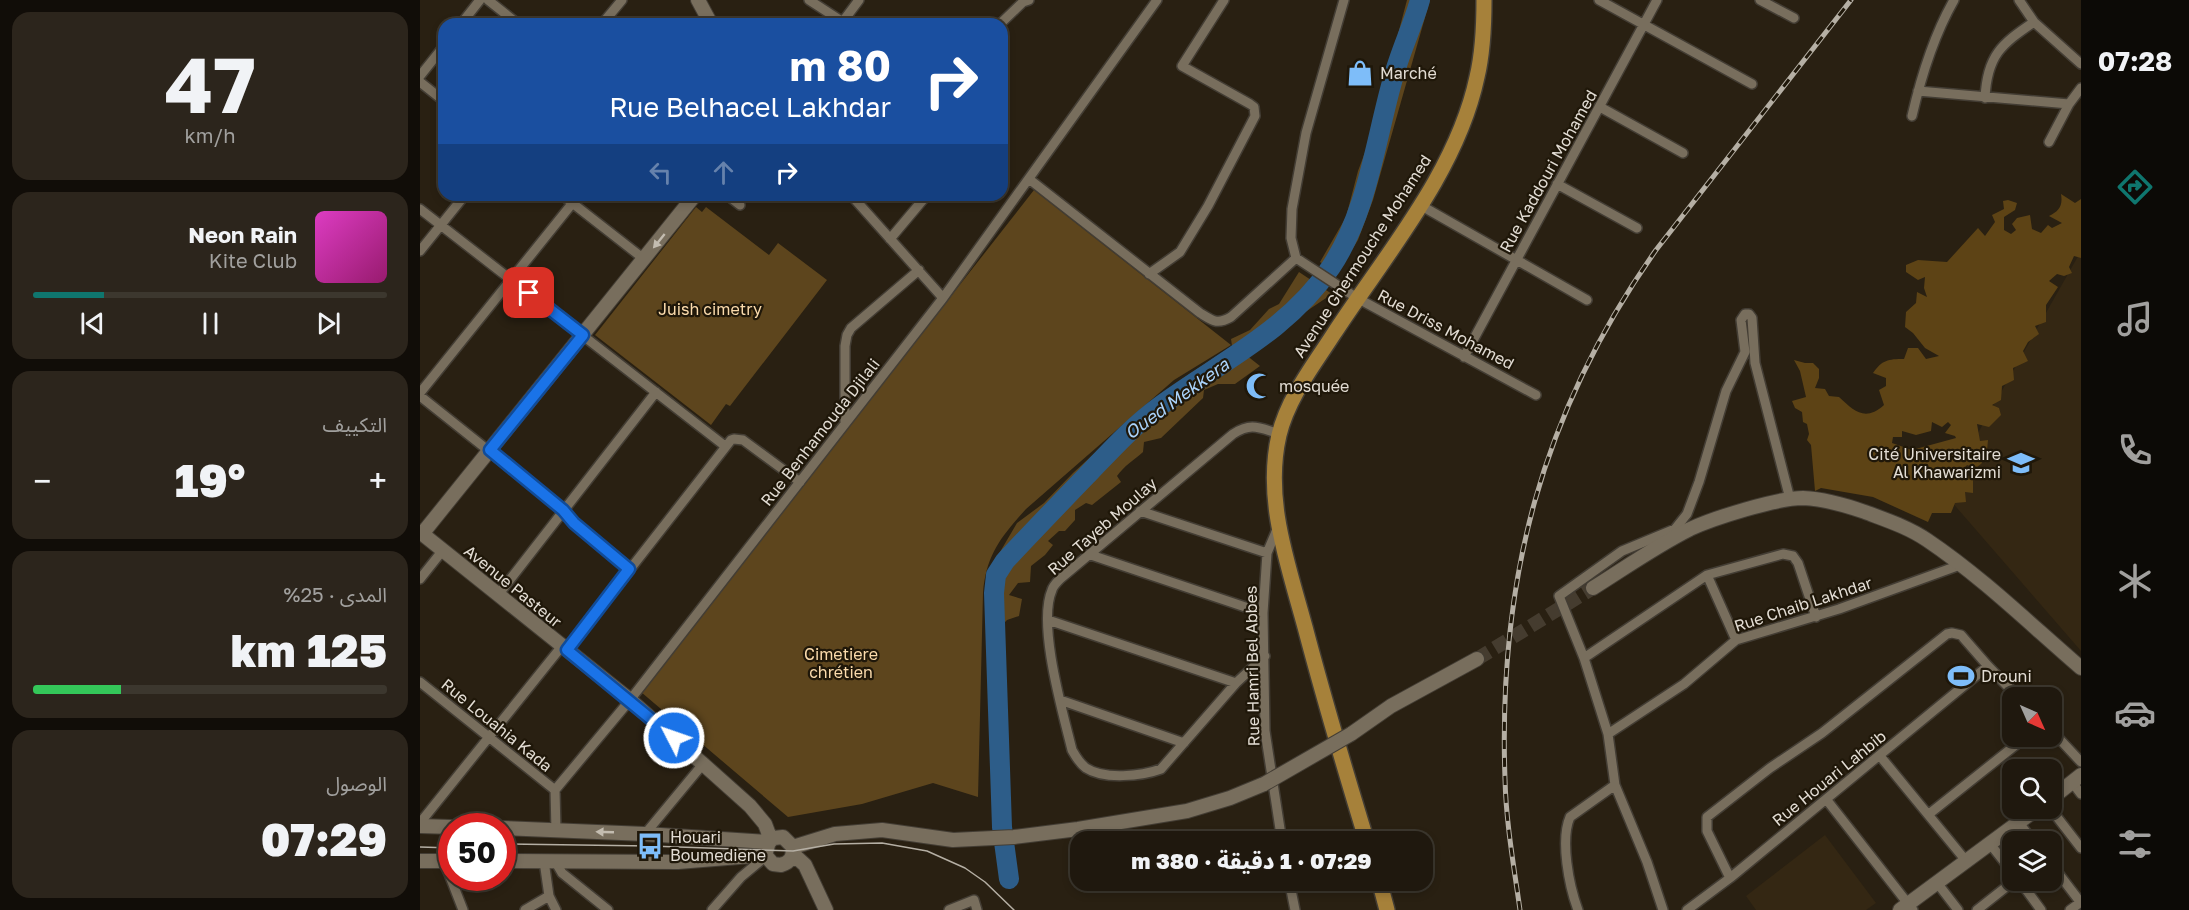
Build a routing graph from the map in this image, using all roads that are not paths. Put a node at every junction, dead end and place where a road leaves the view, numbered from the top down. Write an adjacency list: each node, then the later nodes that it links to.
1 (480, 0): 17 (street)
2 (488, 0): 18 (street)
3 (622, 0): 19 (street)
4 (698, 0): 20 (street)
5 (809, 0): 21 (street)
6 (859, 0): 22 (street)
7 (1157, 0): 41 (street, Rue Benhamouda Djilali)
8 (1224, 0): 61 (street)
9 (1344, 0): 58 (street)
10 (1484, 0): 51 (main road, Avenue Ghermouche Mohamed)
11 (1599, 0): 26 (street)
12 (1657, 0): 26 (street, Rue Kaddouri Mohamed)
13 (1760, 0): 24 (street)
14 (1954, 0): 33 (street)
15 (2019, 0): 25 (street)
16 (1025, 1): 23 (street)
17 (466, 18)
18 (510, 18)
19 (607, 18)
20 (708, 18)
21 (836, 18)
22 (846, 18)
23 (1007, 18)
24 (1794, 18)
25 (2034, 21): 28 (street); 35 (street)
26 (1644, 24): 31 (street); 37 (street, Rue Kaddouri Mohamed)
27 (438, 54): 29 (street)
28 (2081, 64)
29 (420, 76)
30 (420, 82): 34 (street)
31 (1752, 84)
32 (2081, 88): 36 (street)
33 (1918, 91): 35 (street); 38 (street)
34 (438, 96)
35 (1985, 98): 36 (street)
36 (2069, 104): 39 (street)
37 (1600, 107): 40 (street); 42 (street, Rue Kaddouri Mohamed)
38 (1912, 116)
39 (2049, 142)
40 (1683, 153)
41 (1029, 179): 61 (street); 63 (street, Rue Benhamouda Djilali)
42 (1557, 184): 54 (street); 59 (street, Rue Kaddouri Mohamed)
43 (460, 201): 53 (street)
44 (573, 201): 62 (street)
45 (577, 201): 57 (street)
46 (690, 201): 57 (street, one-way to 57)
47 (735, 201): 50 (street)
48 (856, 201): 55 (street)
49 (922, 201): 55 (street)
50 (740, 205)
51 (1420, 205): 59 (street); 64 (main road, Avenue Ghermouche Mohamed)
52 (420, 209): 53 (street)
53 (441, 225): 56 (street); 62 (street)
54 (1637, 228)
55 (890, 239): 60 (street)
56 (420, 251)
57 (644, 259): 66 (street)
58 (1298, 260): 61 (street); 64 (street, Rue Driss Mohamed)
59 (1516, 261): 65 (street); 67 (street, Rue Kaddouri Mohamed)
60 (919, 270): 63 (street); 71 (street)
61 (1149, 274)
62 (511, 279): 66 (street); 69 (street)
63 (944, 298): 71 (street, Rue Benhamouda Djilali)
64 (1357, 298): 67 (street, Rue Driss Mohamed); 72 (main road, Avenue Ghermouche Mohamed)
65 (1587, 300)
66 (583, 335): 68 (street); 74 (street)
67 (1464, 357): 70 (street, Rue Driss Mohamed)
68 (656, 393): 73 (street); 77 (street)
69 (420, 394): 74 (street)
70 (1536, 395)
71 (845, 424): 75 (street, Rue Benhamouda Djilali)
72 (1280, 434): 78 (street, Rue Tayeb Moulay); 79 (main road, Avenue Ghermouche Mohamed)
73 (728, 443): 75 (street); 85 (street)
74 (490, 450): 77 (street); 80 (street)
75 (800, 482): 103 (street, Rue Benhamouda Djilali)
76 (1790, 499): 84 (street); 88 (street); 96 (street)
77 (563, 510): 85 (street); 89 (street)
78 (1140, 511): 82 (street); 83 (street, Rue Tayeb Moulay)
79 (1278, 528): 82 (street, Rue Hamri Bel Abbes); 128 (main road, Avenue Ghermouche Mohamed)
80 (421, 533): 81 (street, Avenue Pasteur)
81 (443, 550): 87 (street); 89 (street, Avenue Pasteur)
82 (1267, 553): 90 (street, Rue Hamri Bel Abbes)
83 (1090, 555): 90 (street); 92 (street, Rue Tayeb Moulay)
84 (1960, 565): 91 (street, Rue Chaib Lakhdar); 99 (street)
85 (629, 569): 94 (street)
86 (1707, 575): 91 (street); 93 (street); 96 (street)
87 (420, 579)
88 (1593, 588)
89 (498, 595): 94 (street, Avenue Pasteur)
90 (1263, 613): 95 (street, Rue Hamri Bel Abbes)
91 (1816, 617): 93 (street, Rue Chaib Lakhdar)
92 (1048, 620): 101 (street); 104 (street, Rue Tayeb Moulay)
93 (1736, 640): 105 (street, Rue Chaib Lakhdar)
94 (565, 648): 103 (street, Avenue Pasteur); 106 (street)
95 (1264, 656): 101 (street, Rue Tayeb Moulay); 127 (street, Rue Hamri Bel Abbes)
96 (1584, 658): 105 (street)
97 (1476, 659): 132 (street, bridge)
98 (1988, 666): 102 (street); 110 (street, Rue Houari Lahbib); 140 (street)
99 (2081, 668)
100 (420, 682): 106 (street, Rue Louahia Kada)
101 (1236, 683): 108 (street, Rue Tayeb Moulay)
102 (2008, 687)
103 (630, 700): 112 (street, Avenue Pasteur); 115 (street, Rue Benhamouda Djilali)
104 (1060, 700): 108 (street); 108 (street, Rue Tayeb Moulay)
105 (1608, 734): 114 (street)
106 (487, 736): 115 (street, Rue Louahia Kada); 123 (street)
107 (2062, 742): 111 (street)
108 (1184, 743)
109 (2013, 747): 119 (street)
110 (1880, 756): 118 (street, Rue Houari Lahbib); 119 (street)
111 (2081, 762)
112 (703, 764): 130 (street); 132 (street, Avenue Pasteur)
113 (2077, 779): 116 (street); 117 (street)
114 (1615, 785): 161 (street); 162 (street)
115 (555, 790): 126 (street)
116 (2062, 790)
117 (2081, 794)
118 (1826, 799): 140 (street, Rue Houari Lahbib); 150 (street)
119 (1929, 814): 139 (street)
120 (2024, 819): 122 (street)
121 (2059, 819): 133 (street)
122 (2019, 823): 129 (street); 131 (street)
123 (420, 825): 124 (street)
124 (438, 826)
125 (516, 829): 126 (street)
126 (556, 831): 130 (street, one-way to 126)
127 (1280, 831)
128 (1364, 831)
129 (2025, 831)
130 (645, 834): 132 (street)
131 (1990, 844): 134 (street); 139 (street)
132 (779, 848): 138 (street); 155 (street); 156 (street, Avenue Pasteur)
133 (2081, 848)
134 (2002, 859)
135 (420, 861): 136 (street)
136 (438, 861)
137 (516, 861): 138 (street)
138 (549, 861): 148 (street); 154 (street)
139 (1967, 862): 142 (street)
140 (1730, 878): 163 (street, Rue Houari Lahbib)
141 (2062, 878): 149 (street)
142 (1938, 884): 150 (street); 164 (street)
143 (457, 891): 151 (street)
144 (1291, 891): 159 (street)
145 (1382, 891): 160 (main road)
146 (2002, 891): 165 (street)
147 (2026, 891): 166 (street)
148 (549, 896): 152 (street); 153 (street)
149 (2081, 902): 167 (street)
150 (1908, 908)
151 (463, 910)
152 (525, 910)
153 (556, 910)
154 (608, 910)
155 (712, 910)
156 (826, 910)
157 (949, 910): 158 (street)
158 (976, 910)
159 (1295, 910)
160 (1387, 910)
161 (1578, 910)
162 (1662, 910)
163 (1687, 910)
164 (1958, 910)
165 (1977, 910)
166 (2041, 910)
167 (2070, 910)

